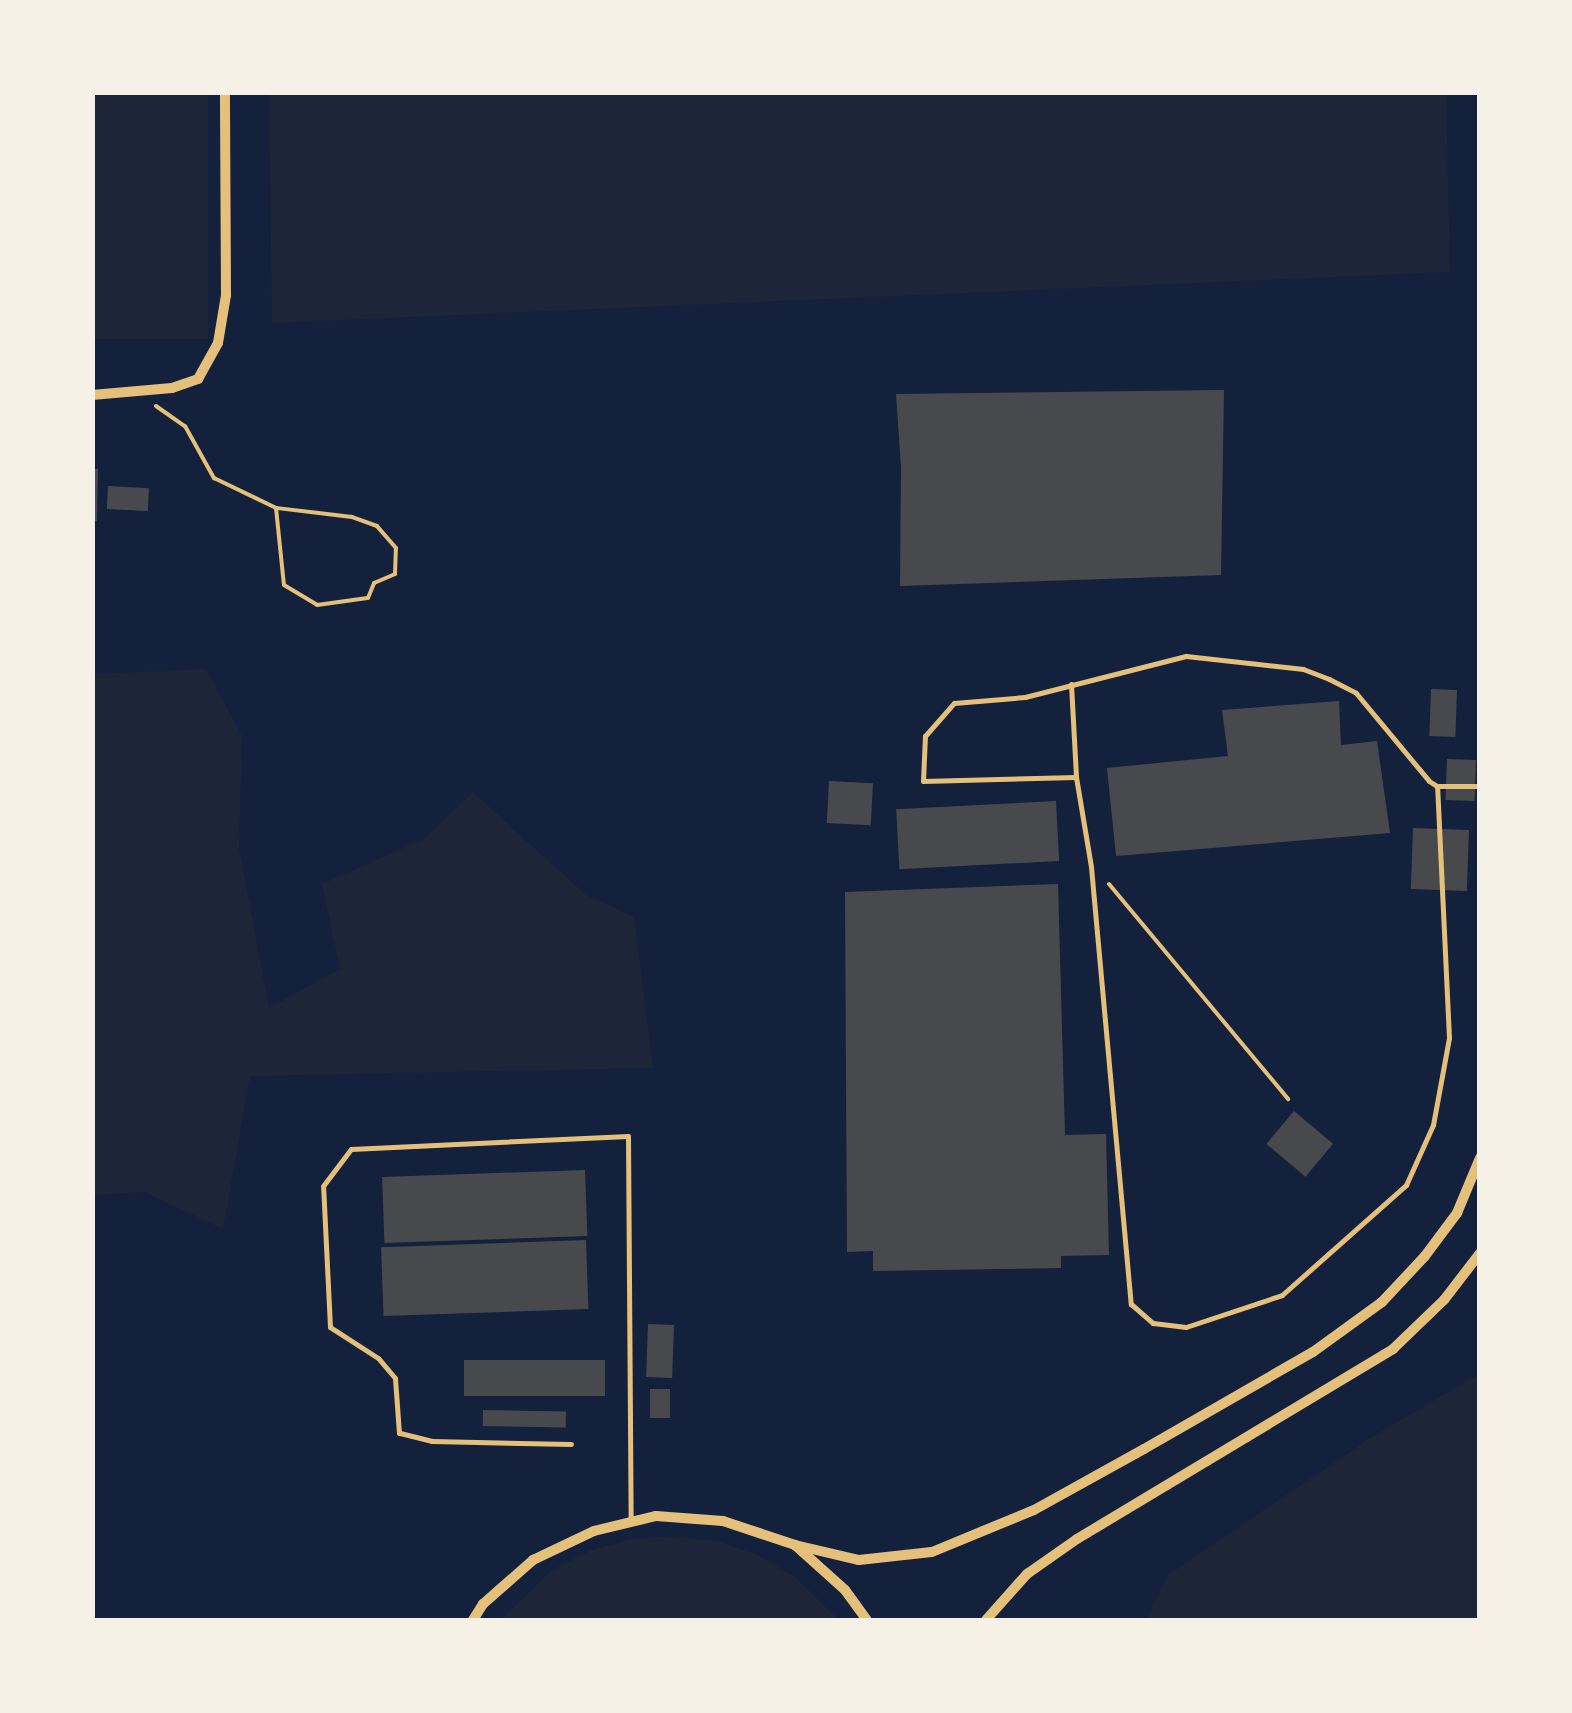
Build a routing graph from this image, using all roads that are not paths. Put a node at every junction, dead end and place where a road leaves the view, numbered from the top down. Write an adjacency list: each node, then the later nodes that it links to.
1 (225, 92): 2 (street)
2 (92, 395)
3 (1072, 684): 4 (lane); 4 (lane); 5 (lane)
4 (1076, 777): 5 (lane)
5 (1437, 786): 6 (lane)
6 (1480, 786)
7 (1480, 1158): 11 (street)
8 (1480, 1253): 14 (street)
9 (571, 1444): 10 (lane)
10 (631, 1522): 11 (street); 12 (street)
11 (795, 1545): 13 (street)
12 (472, 1620)
13 (867, 1620)
14 (986, 1620)

